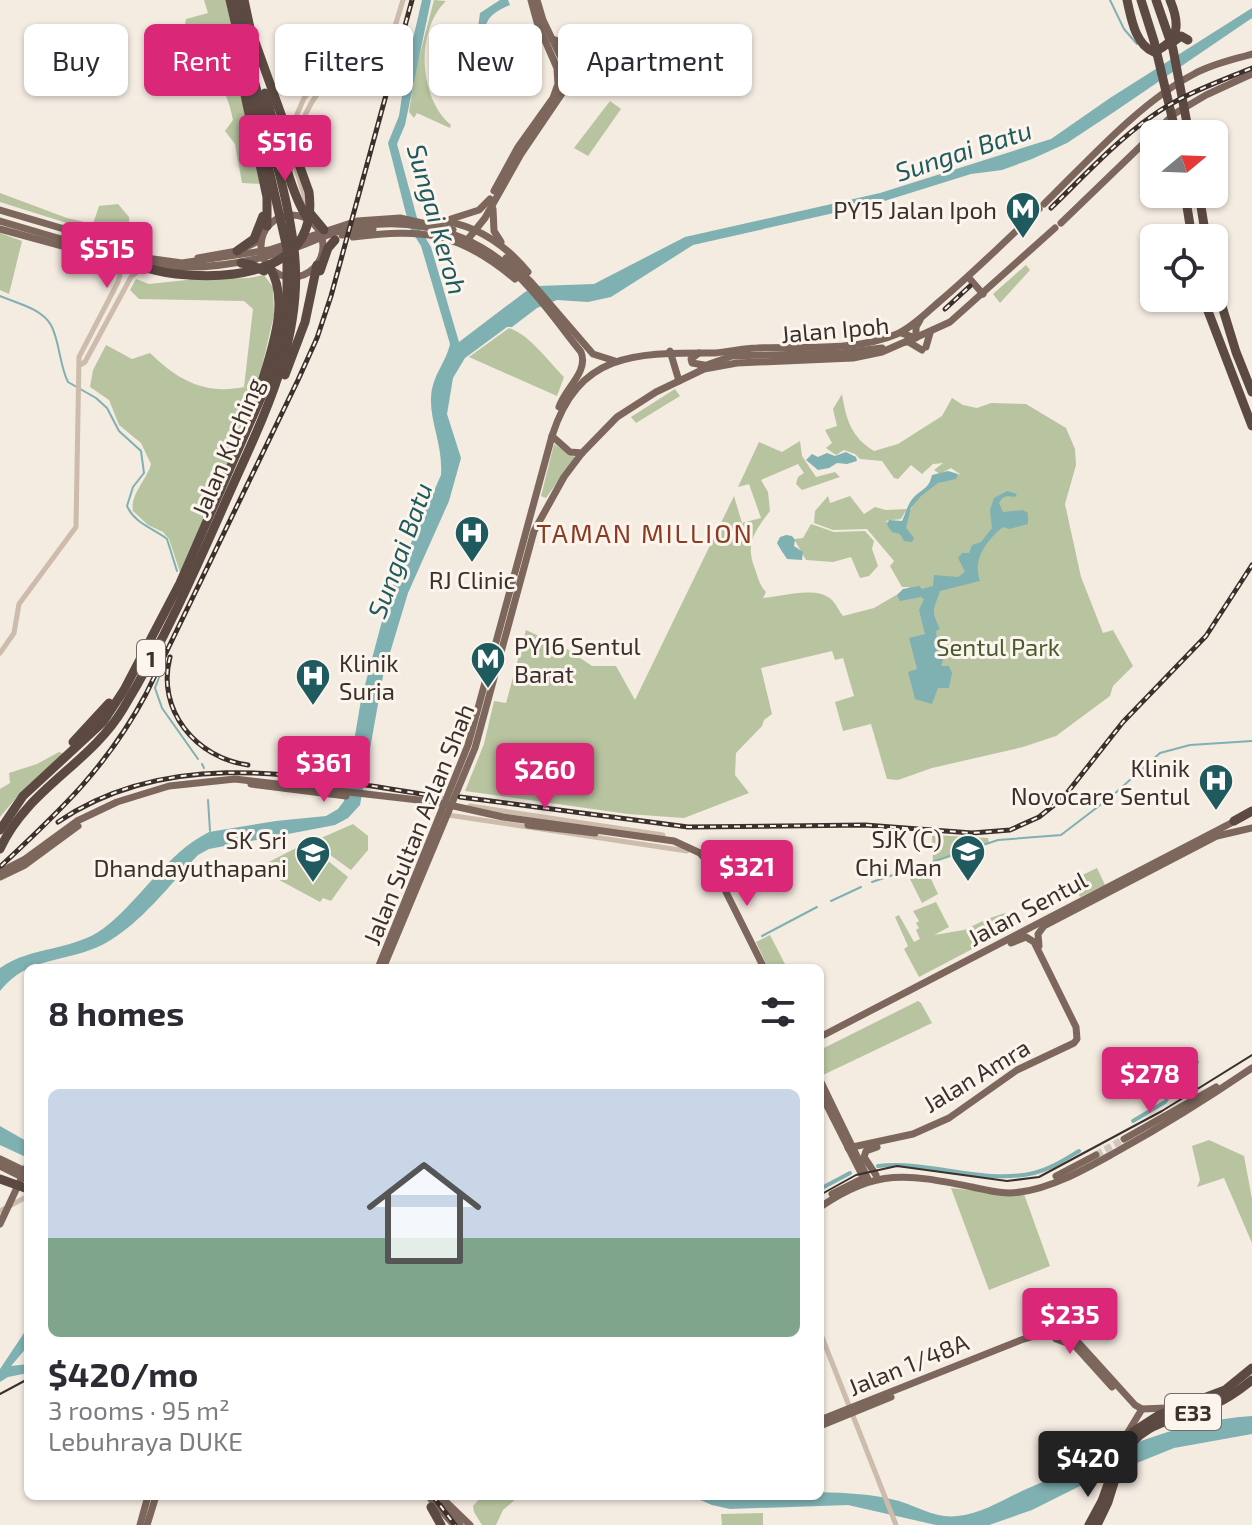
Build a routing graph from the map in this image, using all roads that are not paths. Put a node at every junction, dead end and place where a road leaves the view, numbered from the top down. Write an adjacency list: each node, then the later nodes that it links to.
1 (230, 0): 10 (highway, Jalan Kuching / 1)
2 (238, 0): 11 (highway, Jalan Kuching / 1)
3 (244, 0): 50 (highway)
4 (403, 0): 12 (street)
5 (533, 0): 13 (main road); 19 (main road); 29 (main road)
6 (1127, 0): 16 (highway)
7 (1141, 0): 32 (highway)
8 (1156, 0): 33 (highway)
9 (1169, 0): 16 (highway)
10 (234, 24)
11 (243, 24)
12 (396, 24)
13 (552, 39): 15 (main road); 17 (main road)
14 (1188, 40): 16 (highway)
15 (558, 41)
16 (1154, 52)
17 (558, 54)
18 (1252, 54): 59 (main road, Jalan Ipoh)
19 (558, 55)
20 (1252, 74): 61 (main road, Jalan Ipoh)
21 (259, 84): 34 (highway)
22 (259, 93): 83 (highway, Jalan Kuching / 1)
23 (558, 94): 29 (main road)
24 (245, 96): 37 (highway)
25 (251, 96): 83 (highway, Jalan Kuching / 1)
26 (306, 96): 30 (street)
27 (315, 96): 31 (street)
28 (562, 96): 38 (main road)
29 (544, 111): 38 (main road)
30 (297, 114): 31 (street); 34 (street)
31 (304, 116): 35 (street)
32 (1172, 120)
33 (1187, 120)
34 (274, 123): 36 (highway)
35 (295, 148): 36 (street); 39 (street)
36 (290, 176): 39 (highway)
37 (267, 197): 42 (highway); 52 (highway)
38 (493, 199): 41 (main road); 44 (main road); 53 (main road)
39 (306, 216): 42 (main road); 43 (highway)
40 (0, 220): 47 (main road); 52 (main road); 54 (main road)
41 (434, 220): 44 (main road); 45 (main road)
42 (271, 222): 48 (main road)
43 (320, 229): 46 (main road); 51 (main road)
44 (473, 229): 49 (main road); 53 (main road)
45 (358, 234): 46 (main road); 49 (main road)
46 (337, 238): 51 (main road); 60 (highway)
47 (68, 240): 50 (main road); 67 (main road)
48 (261, 240): 52 (main road); 57 (main road)
49 (461, 243): 66 (main road)
50 (99, 250): 66 (main road)
51 (323, 250): 56 (main road)
52 (237, 251): 55 (main road)
53 (510, 253): 67 (main road)
54 (115, 261): 58 (main road); 77 (street)
55 (241, 263): 57 (main road); 58 (main road); 62 (highway)
56 (317, 265): 57 (main road); 60 (highway)
57 (268, 266): 62 (highway)
58 (143, 268): 77 (street)
59 (969, 278): 61 (main road); 65 (main road, Jalan Ipoh)
60 (313, 285): 83 (highway)
61 (983, 294): 69 (main road, Jalan Ipoh)
62 (279, 306): 83 (highway)
63 (1208, 312): 82 (highway)
64 (1224, 312): 80 (highway)
65 (922, 316): 68 (main road, Jalan Ipoh); 70 (main road)
66 (562, 328): 81 (main road)
67 (572, 330): 75 (main road)
68 (899, 333): 70 (main road); 74 (main road, Jalan Ipoh)
69 (930, 333): 70 (main road, Jalan Ipoh); 71 (main road)
70 (916, 338): 71 (main road, Jalan Ipoh)
71 (907, 341): 76 (main road, Jalan Ipoh); 79 (main road)
72 (670, 351): 73 (main road, Jalan Sultan Azlan Shah); 74 (main road, Jalan Ipoh); 78 (main road)
73 (658, 352): 75 (main road, Jalan Sultan Azlan Shah); 78 (main road)
74 (701, 352): 76 (main road)
75 (615, 361): 81 (main road, Jalan Sultan Azlan Shah)
76 (706, 364): 79 (main road, Jalan Ipoh)
77 (80, 365): 91 (street)
78 (674, 366): 79 (main road)
79 (679, 381): 85 (main road, Jalan Sultan Azlan Shah)
80 (1252, 392)
81 (559, 413): 84 (main road, Jalan Sultan Azlan Shah)
82 (1252, 426)
83 (252, 432): 90 (highway, Jalan Kuching / 1); 106 (highway, Jalan Kuching / 1)
84 (552, 436): 85 (main road); 86 (main road, Jalan Sultan Azlan Shah)
85 (582, 453): 87 (main road, Jalan Sultan Azlan Shah)
86 (536, 500): 87 (main road); 89 (main road, Jalan Sultan Azlan Shah)
87 (546, 507): 88 (main road, Jalan Sultan Azlan Shah)
88 (532, 537): 89 (main road); 94 (main road, Jalan Sultan Azlan Shah)
89 (511, 591): 94 (main road, Jalan Sultan Azlan Shah)
90 (161, 622): 92 (highway); 93 (highway, Jalan Kuching / 1)
91 (0, 653)
92 (73, 742)
93 (20, 801): 99 (highway); 104 (highway, Jalan Kuching / 1)
94 (451, 803): 95 (street); 98 (main road, Jalan Sultan Azlan Shah)
95 (488, 809): 96 (street); 101 (street)
96 (519, 813): 102 (street); 105 (street)
97 (1252, 813): 100 (highway)
98 (447, 815): 101 (street); 111 (main road, Jalan Sultan Azlan Shah); 112 (main road, Jalan Sultan Azlan Shah)
99 (0, 820)
100 (1234, 821): 109 (main road, Jalan Sentul)
101 (486, 822): 102 (street)
102 (516, 826): 107 (street)
103 (1252, 826): 110 (main road, Jalan Sentul)
104 (0, 830)
105 (668, 840): 107 (main road); 108 (main road); 113 (main road)
106 (0, 849)
107 (687, 851): 114 (main road)
108 (0, 874)
109 (991, 949): 110 (main road); 115 (main road, Jalan Sentul)
110 (1043, 960): 119 (main road, Jalan Amra)
111 (382, 964)
112 (382, 964)
113 (760, 964)
114 (760, 964)
115 (824, 1034)
116 (1252, 1065): 120 (main road); 130 (main road)
117 (824, 1089): 121 (main road)
118 (824, 1099): 121 (main road)
119 (913, 1134): 121 (main road, Jalan Amra); 130 (main road)
120 (1124, 1139)
121 (850, 1147): 124 (main road); 130 (main road)
122 (1096, 1155): 130 (main road)
123 (0, 1159): 126 (main road)
124 (855, 1163): 130 (main road); 131 (main road)
125 (0, 1166): 128 (main road)
126 (24, 1171)
127 (24, 1173): 137 (main road)
128 (24, 1178)
129 (0, 1179): 132 (highway)
130 (868, 1179): 131 (main road); 135 (main road)
131 (848, 1184): 134 (main road)
132 (24, 1188)
133 (24, 1193): 136 (street)
134 (824, 1201)
135 (824, 1202)
136 (0, 1211)
137 (0, 1224)
138 (824, 1342): 141 (street)
139 (1252, 1367): 142 (main road); 157 (highway, E33)
140 (1252, 1380): 157 (highway, E33)
141 (851, 1411): 142 (main road, Jalan 1/48A); 143 (main road, Jalan 1/48A); 151 (street)
142 (1141, 1411): 157 (main road)
143 (824, 1421)
144 (147, 1500): 152 (main road)
145 (155, 1500): 153 (main road)
146 (427, 1500): 150 (main road)
147 (429, 1500): 155 (main road)
148 (441, 1500): 155 (main road)
149 (442, 1500): 156 (main road)
150 (431, 1507): 154 (highway)
151 (895, 1523)
152 (140, 1525)
153 (147, 1525)
154 (444, 1525)
155 (457, 1525)
156 (470, 1525)
157 (1092, 1525)

